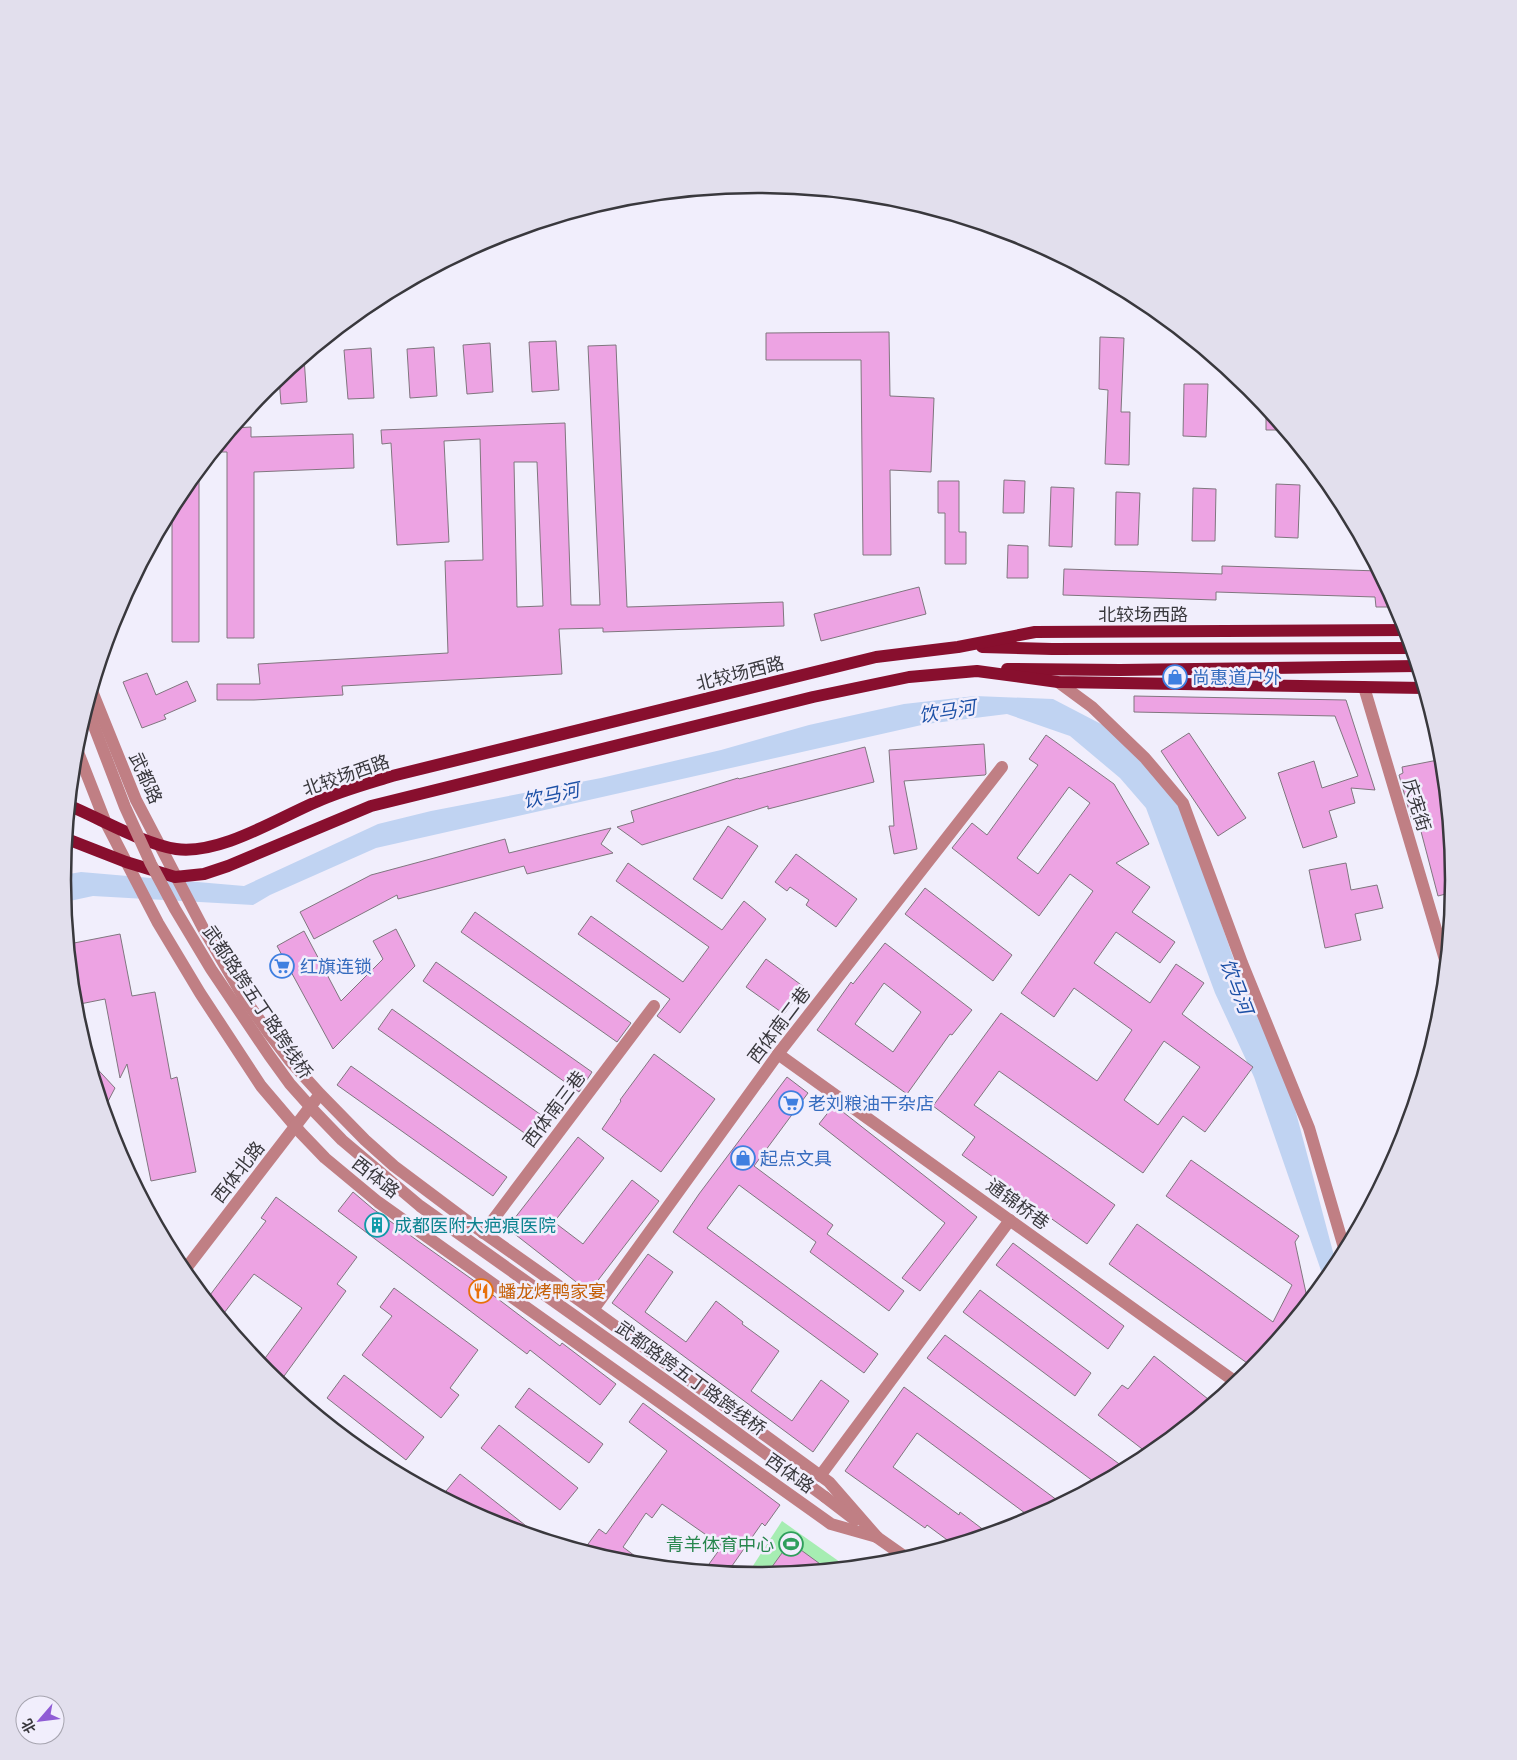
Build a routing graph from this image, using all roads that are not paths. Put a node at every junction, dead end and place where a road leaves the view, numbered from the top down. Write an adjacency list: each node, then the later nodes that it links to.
1 (1398, 630): 2 (main road, 北较场西路)
2 (958, 647): 3 (main road); 16 (main road, 北较场西路)
3 (1405, 648)
4 (1411, 666): 5 (main road)
5 (977, 671): 6 (main road); 18 (main road)
6 (1058, 682): 7 (main road); 26 (street)
7 (1364, 687): 8 (main road); 19 (street, 庆宪街)
8 (1418, 688)
9 (96, 700): 16 (street, 武都路)
10 (91, 718): 31 (street, 武都路跨五丁路跨线桥, bridge)
11 (81, 762): 14 (street)
12 (1002, 767): 21 (street, 西体南二巷)
13 (75, 808): 14 (main road, 北较场西路)
14 (105, 821): 16 (main road, 北较场西路); 17 (street)
15 (73, 842): 17 (main road)
16 (158, 844): 18 (street, 武都路)
17 (126, 862): 18 (main road); 23 (street, 西体路)
18 (175, 877): 22 (street, 西体路)
19 (1442, 949)
20 (654, 1006): 25 (street, 西体南三巷)
21 (778, 1054): 24 (street, 通锦桥巷); 28 (street, 西体南二巷)
22 (320, 1094): 23 (street, 西体北路); 25 (street, 西体路)
23 (296, 1126): 27 (street, 西体北路); 32 (street, 西体路)
24 (1010, 1220): 29 (street, 通锦桥巷); 30 (street)
25 (483, 1233): 28 (street, 西体路)
26 (1342, 1242)
27 (189, 1265)
28 (593, 1310): 30 (street, 西体路)
29 (1231, 1379)
30 (820, 1476): 32 (street, 西体路)
31 (825, 1497): 32 (street, 西体路)
32 (877, 1537): 33 (street, 西体路)
33 (900, 1552)

